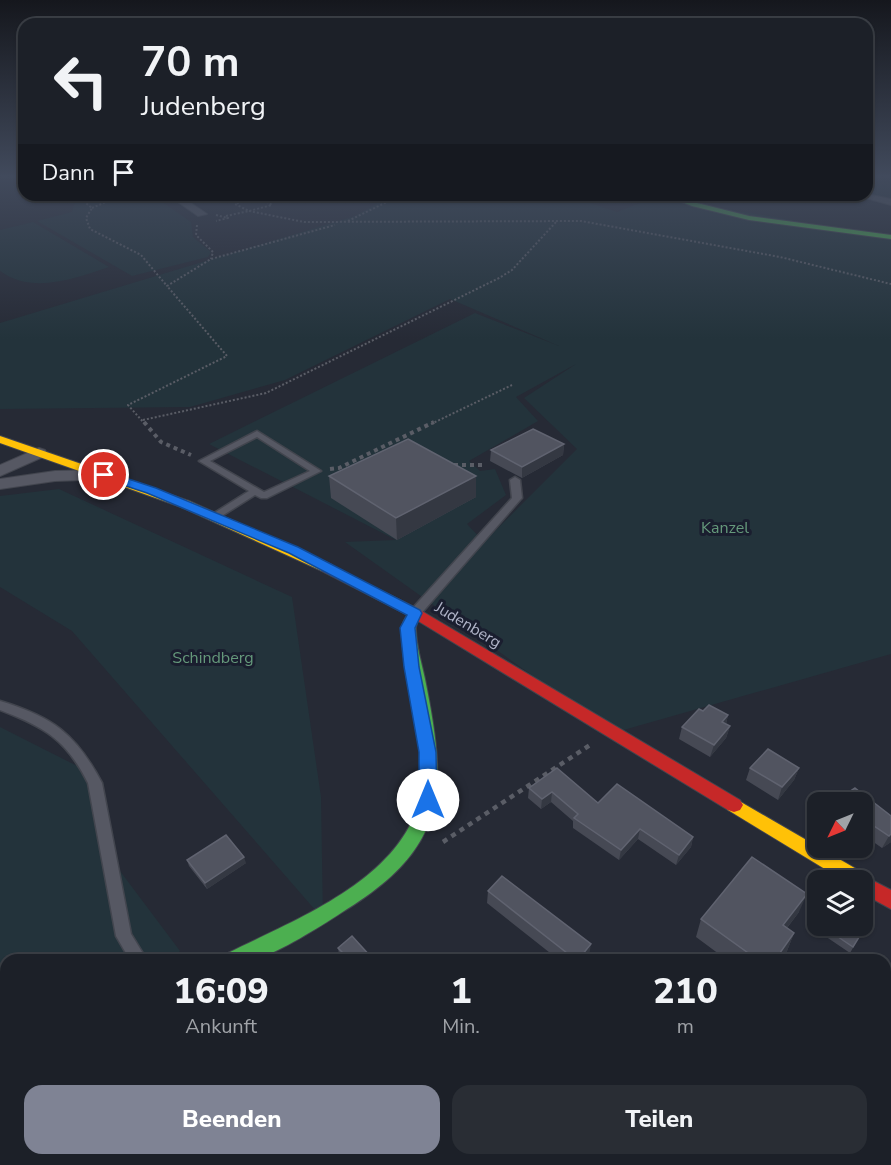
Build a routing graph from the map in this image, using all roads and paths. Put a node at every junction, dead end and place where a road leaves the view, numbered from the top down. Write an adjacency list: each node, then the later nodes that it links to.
1 (93, 230): 10 (path)
2 (315, 230): 8 (path)
3 (548, 230): 12 (path)
4 (637, 230): 9 (path)
5 (833, 230): 7 (street)
6 (196, 235): 8 (path)
7 (891, 237)
8 (212, 259): 10 (path)
9 (891, 284)
10 (167, 286): 12 (path)
11 (512, 386): 13 (path)
12 (142, 420): 18 (path)
13 (404, 437): 15 (path); 21 (path)
14 (0, 439): 16 (street, Judenberg)
15 (414, 443)
16 (47, 455): 20 (street); 22 (street, Judenberg); 24 (street)
17 (444, 459): 19 (path)
18 (203, 461): 21 (lane); 25 (lane)
19 (484, 465)
20 (0, 471)
21 (317, 471): 25 (lane)
22 (104, 475): 24 (street); 26 (street, Judenberg)
23 (515, 480): 27 (lane)
24 (0, 484)
25 (255, 491): 26 (lane)
26 (214, 517): 27 (street, Judenberg)
27 (415, 613): 29 (street, Judenberg); 35 (street)
28 (0, 705): 34 (lane)
29 (611, 732): 30 (path); 31 (street, Judenberg)
30 (433, 848)
31 (841, 870)
32 (873, 889): 33 (street)
33 (890, 898)
34 (135, 954)
35 (246, 954)

